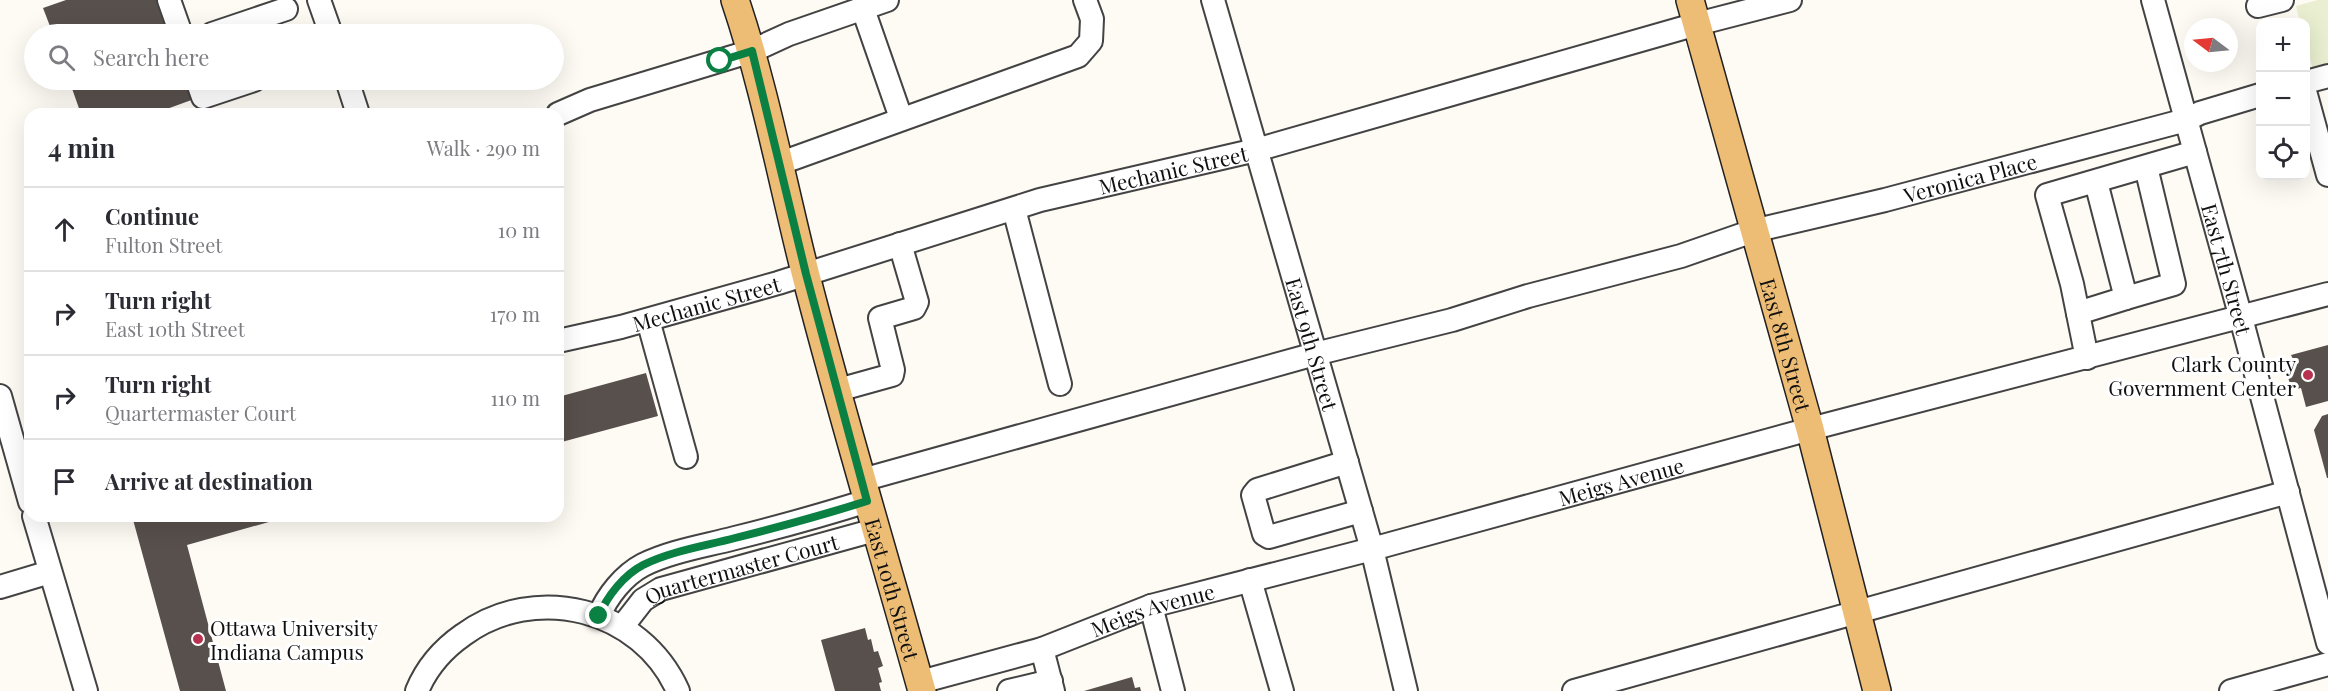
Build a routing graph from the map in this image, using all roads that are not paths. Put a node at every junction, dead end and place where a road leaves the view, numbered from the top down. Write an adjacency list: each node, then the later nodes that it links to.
1 (169, 0): 14 (street)
2 (319, 0): 16 (street)
3 (735, 0): 17 (main road, East 10th Street)
4 (887, 0): 11 (street)
5 (1085, 0): 27 (street)
6 (1213, 0): 29 (street, East 9th Street)
7 (1790, 0): 13 (street, Mechanic Street)
8 (2153, 0): 28 (street, East 7th Street)
9 (2282, 0): 12 (street)
10 (286, 9): 15 (street)
11 (863, 9): 17 (street); 27 (street)
12 (2259, 10)
13 (1693, 12): 29 (street, Mechanic Street); 36 (main road, East 8th Street)
14 (177, 24)
15 (242, 24)
16 (327, 24)
17 (752, 51): 26 (street); 31 (main road, East 10th Street)
18 (2328, 76): 19 (street)
19 (2310, 81)
20 (200, 90): 21 (street)
21 (223, 90)
22 (350, 90): 24 (street)
23 (2256, 96): 28 (street, Veronica Place)
24 (356, 108)
25 (2310, 110): 33 (street)
26 (564, 111)
27 (901, 118): 31 (street)
28 (2186, 120): 30 (street, East 7th Street); 36 (street, Veronica Place)
29 (1256, 150): 35 (street, Mechanic Street); 45 (street, East 9th Street)
30 (2195, 152): 32 (street); 42 (street, East 7th Street)
31 (778, 164): 38 (main road, East 10th Street)
32 (2145, 167): 34 (street); 40 (street)
33 (2328, 175)
34 (2096, 182): 40 (street); 41 (street)
35 (1014, 209): 37 (street, Mechanic Street); 47 (street)
36 (1754, 231): 45 (street, Veronica Place); 50 (main road, East 8th Street)
37 (900, 244): 38 (street, Mechanic Street); 48 (street)
38 (806, 274): 43 (street, Mechanic Street); 48 (main road, East 10th Street)
39 (2328, 294): 42 (street, Meigs Avenue)
40 (2126, 298): 41 (street)
41 (2078, 313): 46 (street)
42 (2241, 318): 46 (street, Meigs Avenue); 55 (street, East 7th Street)
43 (648, 320): 44 (street, Mechanic Street); 51 (street)
44 (564, 340)
45 (1315, 354): 52 (street, East 9th Street); 54 (street, Quartermaster Court)
46 (2087, 358): 50 (street, Meigs Avenue)
47 (1060, 384)
48 (838, 390): 54 (main road, East 10th Street)
49 (0, 396): 53 (street)
50 (1809, 429): 59 (street, Meigs Avenue); 64 (main road, East 8th Street)
51 (686, 457)
52 (1347, 462): 56 (street, East 9th Street); 56 (street)
53 (24, 477)
54 (864, 491): 58 (main road, East 10th Street); 65 (street, Quartermaster Court)
55 (2288, 492): 64 (street); 67 (street, East 7th Street)
56 (1361, 511): 59 (street, East 9th Street)
57 (36, 522): 60 (street)
58 (875, 530): 66 (street, Quartermaster Court); 71 (main road, East 10th Street)
59 (1372, 549): 61 (street, Meigs Avenue); 78 (street, East 9th Street)
60 (50, 572): 62 (street); 72 (street)
61 (1250, 580): 63 (street, Meigs Avenue); 77 (street)
62 (0, 587)
63 (1151, 606): 68 (street, Meigs Avenue); 76 (street)
64 (1857, 613): 79 (street); 80 (main road, East 8th Street)
65 (599, 616): 66 (street, Quartermaster Court); 73 (street, Quartermaster Court)
66 (622, 627): 74 (street, Quartermaster Court)
67 (2328, 644)
68 (1042, 649): 70 (street); 71 (street, Meigs Avenue)
69 (2328, 664): 81 (street)
70 (1052, 686): 75 (street)
71 (921, 687)
72 (86, 691)
73 (417, 691)
74 (678, 691)
75 (1010, 691)
76 (1173, 691)
77 (1282, 691)
78 (1406, 691)
79 (1574, 691)
80 (1877, 691)
81 (2231, 691)

